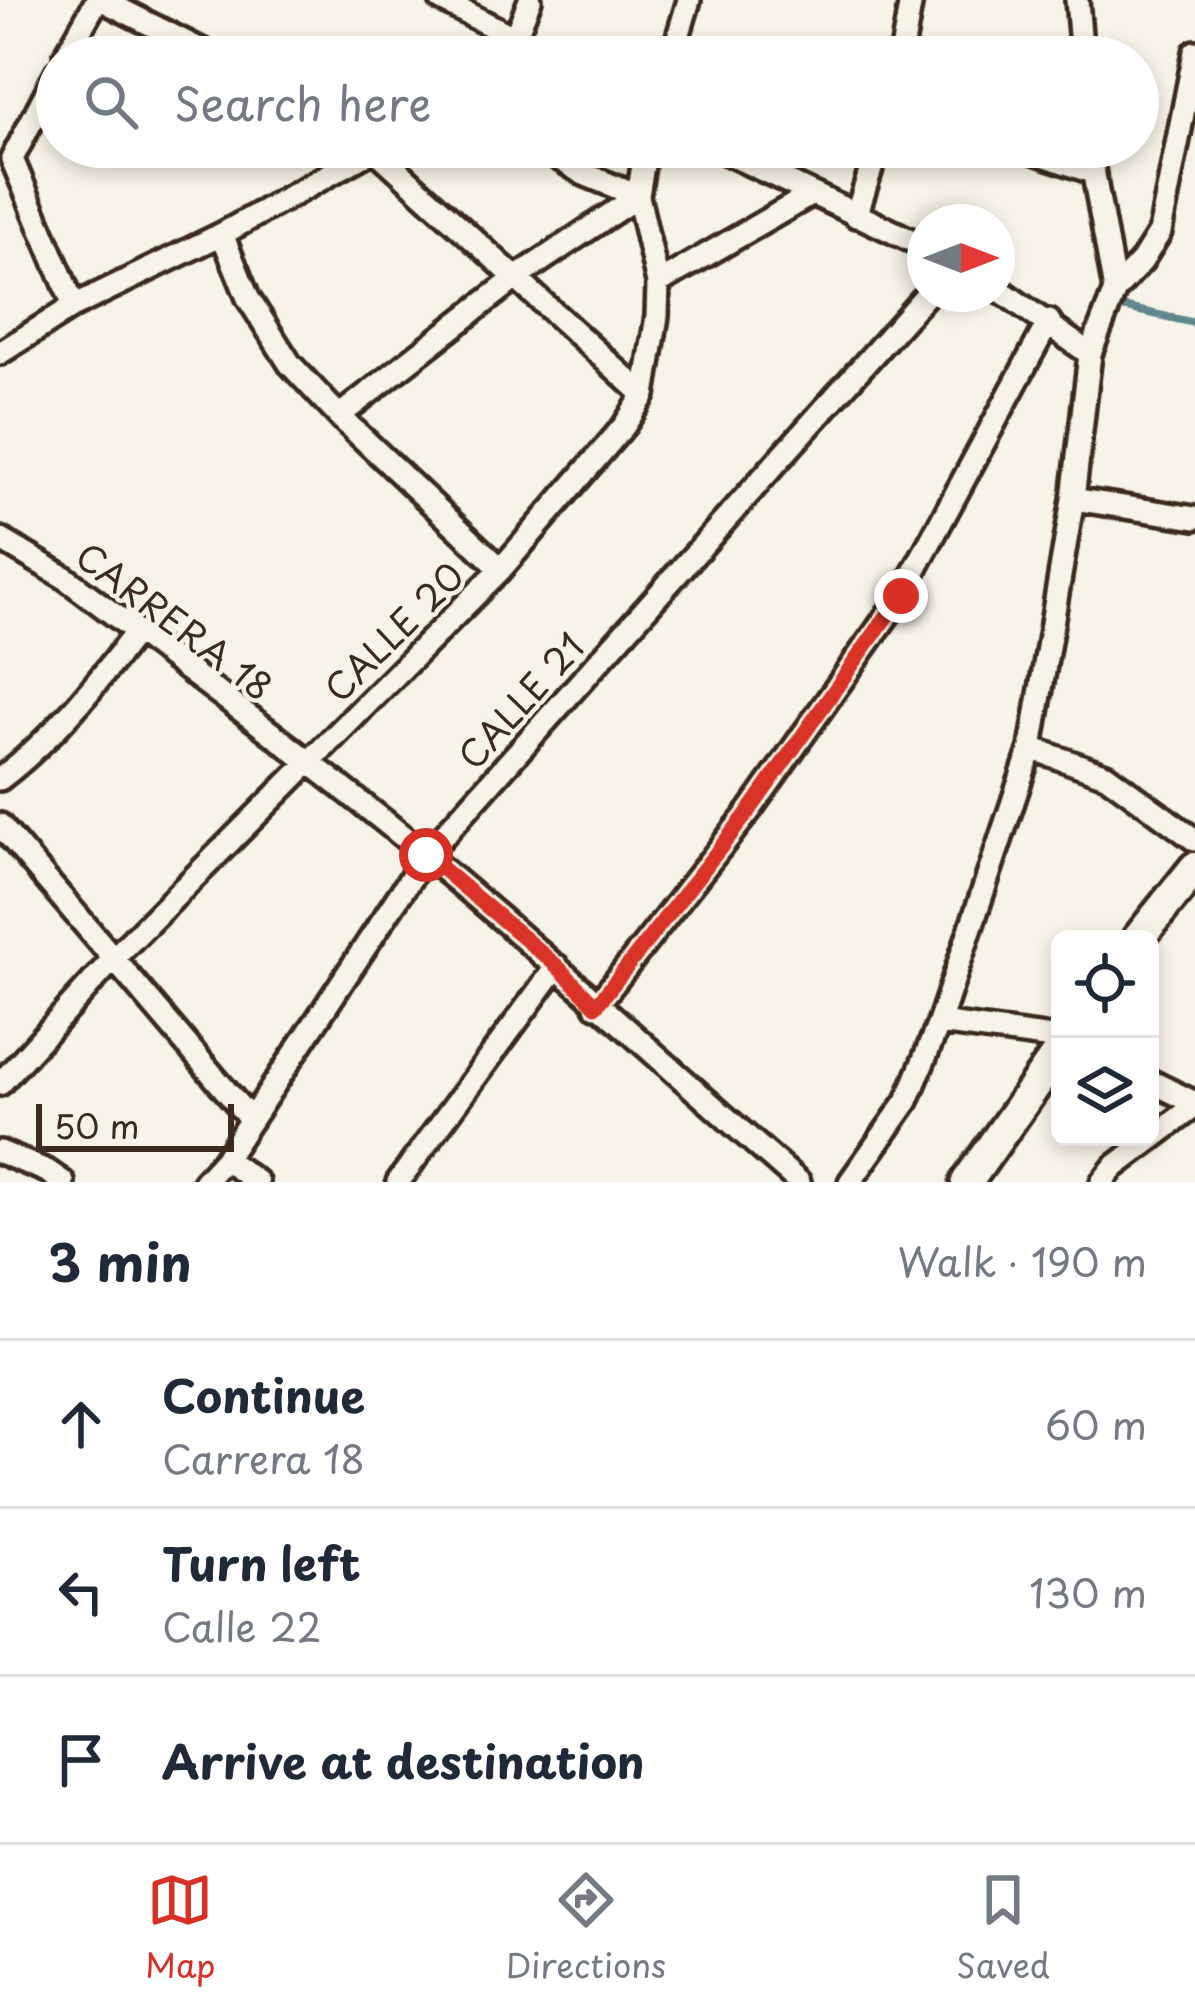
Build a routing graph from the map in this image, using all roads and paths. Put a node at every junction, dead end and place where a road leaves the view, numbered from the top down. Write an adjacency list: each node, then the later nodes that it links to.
1 (99, 0): 7 (street); 8 (street)
2 (441, 0): 9 (street)
3 (530, 0): 10 (street)
4 (689, 0): 11 (street)
5 (911, 0): 12 (street)
6 (1077, 0): 13 (street)
7 (78, 36)
8 (172, 36)
9 (497, 36)
10 (516, 36)
11 (678, 36)
12 (905, 36)
13 (1080, 36)
14 (1195, 52): 15 (street)
15 (1190, 110): 33 (street)
16 (36, 114): 35 (street)
17 (339, 168): 29 (street)
18 (393, 168): 31 (street)
19 (574, 168): 27 (street)
20 (643, 168): 27 (street, CALLE 20)
21 (757, 168): 26 (street)
22 (871, 168): 28 (street)
23 (1080, 168): 25 (street)
24 (1091, 168): 25 (street)
25 (1091, 172): 33 (street)
26 (812, 194): 28 (street); 32 (street)
27 (638, 196): 31 (street); 32 (street, CALLE 20)
28 (856, 216): 30 (street)
29 (222, 234): 35 (street); 41 (street)
30 (907, 239)
31 (517, 277): 40 (street); 41 (street)
32 (658, 283): 40 (street, CALLE 20)
33 (1115, 290): 39 (street)
34 (1015, 299): 37 (street)
35 (74, 306): 38 (street)
36 (911, 312): 52 (street, CALLE 21)
37 (1049, 321): 39 (street); 57 (street)
38 (0, 353)
39 (1090, 354): 42 (street)
40 (644, 395): 45 (street, CALLE 20)
41 (339, 416): 45 (street)
42 (1073, 499): 43 (street); 47 (street)
43 (1195, 518)
44 (0, 538): 46 (street, CARRERA 18)
45 (501, 569): 48 (street, CALLE 20)
46 (136, 632): 48 (street, CARRERA 18); 49 (street)
47 (1031, 748): 51 (street); 58 (street)
48 (309, 762): 52 (street, CARRERA 18); 55 (street, CALLE 20)
49 (0, 779)
50 (0, 825): 55 (street)
51 (1195, 840)
52 (426, 855): 56 (street, CARRERA 18); 64 (street, CALLE 21)
53 (1195, 868): 54 (main road)
54 (1145, 930)
55 (114, 958): 61 (street, CALLE 20); 64 (street)
56 (557, 966): 57 (street, CARRERA 18); 70 (street)
57 (596, 1006): 71 (street, CARRERA 18)
58 (939, 1023): 59 (street); 72 (street)
59 (1051, 1039)
60 (1051, 1063): 73 (main road)
61 (0, 1084)
62 (1159, 1086): 63 (street)
63 (1195, 1105): 74 (street)
64 (251, 1120): 66 (street, CALLE 21)
65 (0, 1152): 67 (street)
66 (225, 1159): 68 (street, CALLE 21); 69 (street)
67 (63, 1182)
68 (204, 1182)
69 (256, 1182)
70 (398, 1182)
71 (800, 1182)
72 (850, 1182)
73 (967, 1182)
74 (1102, 1182)

